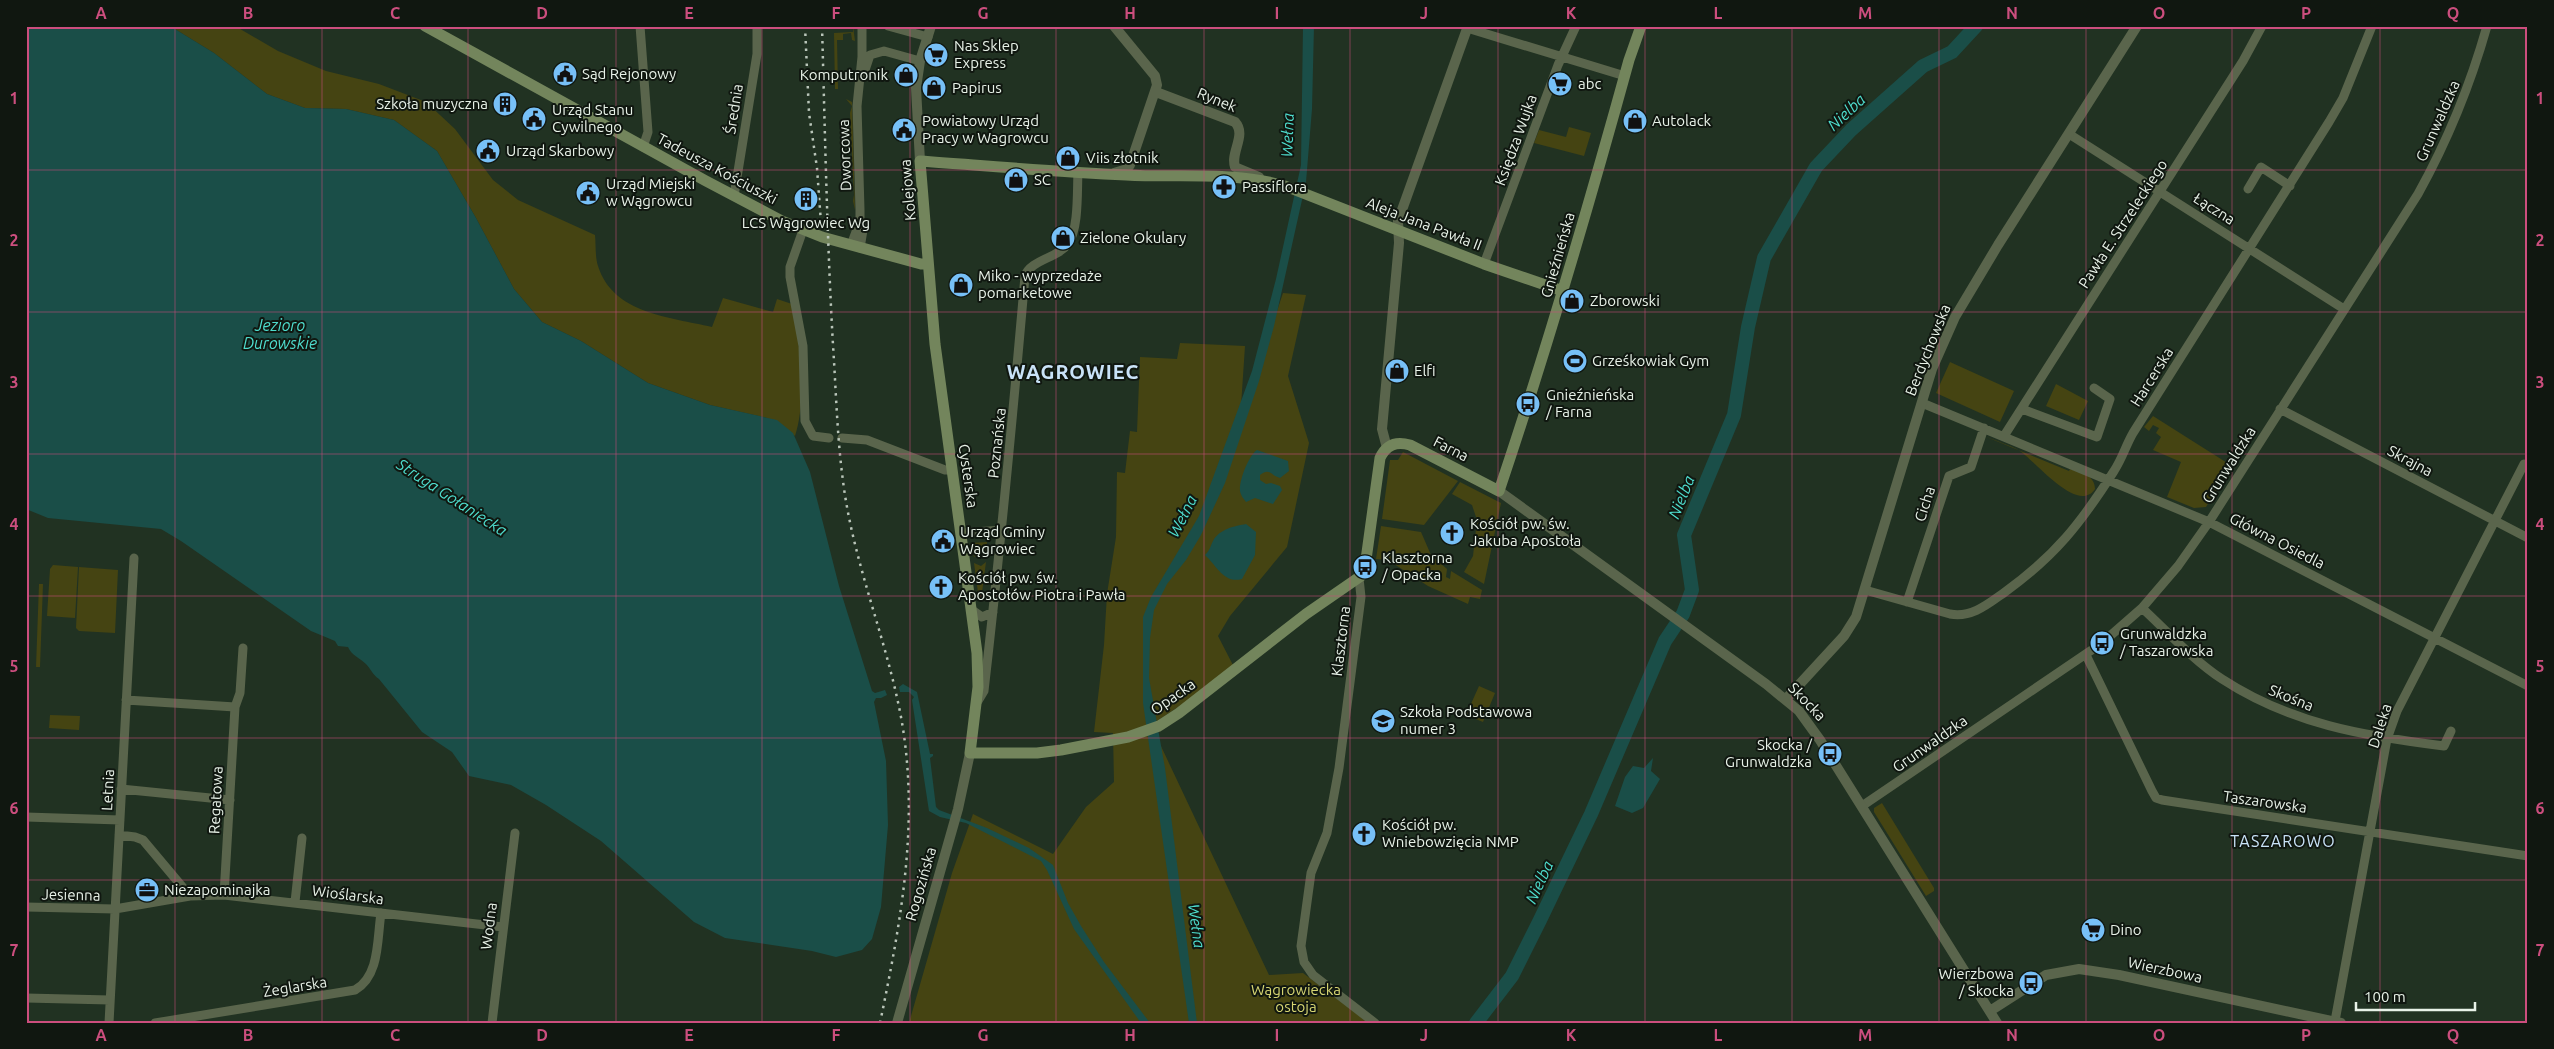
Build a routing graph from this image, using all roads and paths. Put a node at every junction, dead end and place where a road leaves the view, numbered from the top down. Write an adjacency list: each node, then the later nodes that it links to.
1 (425, 26): 22 (main road, Tadeusza Kościuszki)
2 (640, 26): 22 (street)
3 (757, 26): 30 (street, Średnia)
4 (862, 26): 19 (street, Dworcowa)
5 (888, 26): 15 (street)
6 (931, 26): 15 (street, Kolejowa)
7 (1114, 26): 20 (street)
8 (1576, 26): 16 (street, Księdza Wujka)
9 (1642, 26): 18 (main road, Gnieźnieńska)
10 (2137, 26): 21 (street, Berdychowska)
11 (2262, 26): 29 (street, Pawła E. Strzeleckiego)
12 (2372, 26): 27 (street, Harcerska)
13 (2487, 26): 38 (street, Grunwaldzka)
14 (1468, 27): 16 (street); 32 (street)
15 (928, 37): 17 (street, Kolejowa)
16 (1561, 57): 18 (street); 36 (street, Księdza Wujka)
17 (920, 61): 19 (street, Dworcowa); 23 (street, Kolejowa)
18 (1625, 76): 37 (main road, Gnieźnieńska)
19 (859, 87): 33 (street, Dworcowa)
20 (1156, 92): 25 (street); 26 (street, Rynek)
21 (2068, 134): 29 (street, Łączna); 40 (street, Berdychowska)
22 (644, 147): 30 (main road, Tadeusza Kościuszki)
23 (920, 161): 24 (main road); 35 (main road, Kolejowa)
24 (1078, 172): 25 (main road); 54 (street, Poznańska)
25 (1111, 174): 26 (main road)
26 (1280, 185): 32 (main road, Aleja Jana Pawła II)
27 (2290, 186): 28 (street); 34 (street, Harcerska)
28 (2248, 189)
29 (2160, 192): 34 (street, Łączna); 41 (street, Pawła E. Strzeleckiego)
30 (734, 196): 31 (main road, Tadeusza Kościuszki)
31 (803, 230): 33 (main road, Tadeusza Kościuszki); 45 (street)
32 (1399, 230): 36 (main road, Aleja Jana Pawła II); 47 (street)
33 (856, 246): 35 (main road, Tadeusza Kościuszki)
34 (2250, 248): 38 (street, Łączna); 50 (street, Harcerska)
35 (928, 264): 49 (main road, Cysterska)
36 (1484, 264): 37 (main road, Aleja Jana Pawła II)
37 (1563, 291): 51 (main road, Gnieźnieńska)
38 (2344, 309): 42 (street, Grunwaldzka)
39 (2094, 388): 41 (street)
40 (1922, 403): 43 (street, Główna Osiedla); 59 (street, Berdychowska)
41 (2022, 409): 44 (street, Pawła E. Strzeleckiego)
42 (2280, 409): 52 (street, Skrajna); 53 (street, Grunwaldzka)
43 (1984, 428): 44 (street, Główna Osiedla); 60 (street, Cicha)
44 (2004, 436): 50 (street, Główna Osiedla)
45 (829, 438)
46 (842, 438): 49 (street)
47 (1387, 448): 51 (main road, Farna); 58 (main road, Klasztorna)
48 (2524, 464): 52 (street, Daleka)
49 (952, 470): 55 (main road, Cysterska)
50 (2108, 480): 53 (street, Główna Osiedla); 60 (street, Harcerska)
51 (1499, 491): 68 (street, Skocka)
52 (2495, 521): 56 (street, Skrajna); 64 (street, Daleka)
53 (2209, 522): 61 (street, Grunwaldzka); 64 (street, Główna Osiedla)
54 (1002, 530): 55 (street); 63 (street, Poznańska)
55 (961, 533): 62 (main road, Cysterska)
56 (2528, 538)
57 (134, 558): 69 (street, Letnia)
58 (1359, 578): 74 (main road, Opacka); 100 (street, Klasztorna)
59 (1866, 590): 60 (street, Harcerska); 68 (street, Berdychowska)
60 (1907, 602)
61 (2142, 608): 66 (street, Grunwaldzka); 73 (street, Skośna)
62 (972, 610): 63 (street); 70 (main road, Cysterska)
63 (993, 612): 70 (street, Poznańska)
64 (2434, 638): 67 (street, Główna Osiedla); 73 (street, Daleka)
65 (243, 648): 71 (street, Regatowa)
66 (2086, 655): 77 (street, Grunwaldzka); 80 (street, Taszarowska)
67 (2528, 686)
68 (1786, 699): 77 (street, Skocka)
69 (126, 700): 71 (street); 75 (street, Letnia)
70 (976, 706): 74 (main road, Cysterska)
71 (235, 707): 76 (street, Regatowa)
72 (2451, 731): 73 (street, Skośna)
73 (2387, 739): 80 (street, Daleka)
74 (970, 753): 99 (street, Rogozińska)
75 (121, 789): 76 (street); 79 (street, Letnia)
76 (230, 800): 85 (street, Regatowa)
77 (1862, 806): 94 (street, Skocka)
78 (26, 817): 79 (street)
79 (120, 820): 82 (street, Letnia)
80 (2370, 831): 84 (street, Taszarowska); 95 (street, Daleka)
81 (515, 832): 91 (street, Wodna)
82 (119, 836): 86 (street); 89 (street, Letnia)
83 (302, 838): 87 (street)
84 (2528, 856)
85 (224, 895): 86 (street, Wioślarska); 87 (street, Wioślarska)
86 (190, 896): 89 (street, Wioślarska)
87 (295, 902): 90 (street, Wioślarska)
88 (26, 907): 89 (street, Jesienna)
89 (115, 909): 93 (street, Letnia)
90 (381, 913): 91 (street, Wioślarska); 97 (street, Żeglarska)
91 (503, 927): 98 (street, Wodna)
92 (26, 998): 93 (street)
93 (110, 1000): 96 (street, Letnia)
94 (1990, 1011): 95 (street, Wierzbowa); 101 (street, Skocka)
95 (2338, 1022)
96 (109, 1023)
97 (155, 1023)
98 (492, 1023)
99 (897, 1023)
100 (1375, 1023)
101 (1997, 1023)

